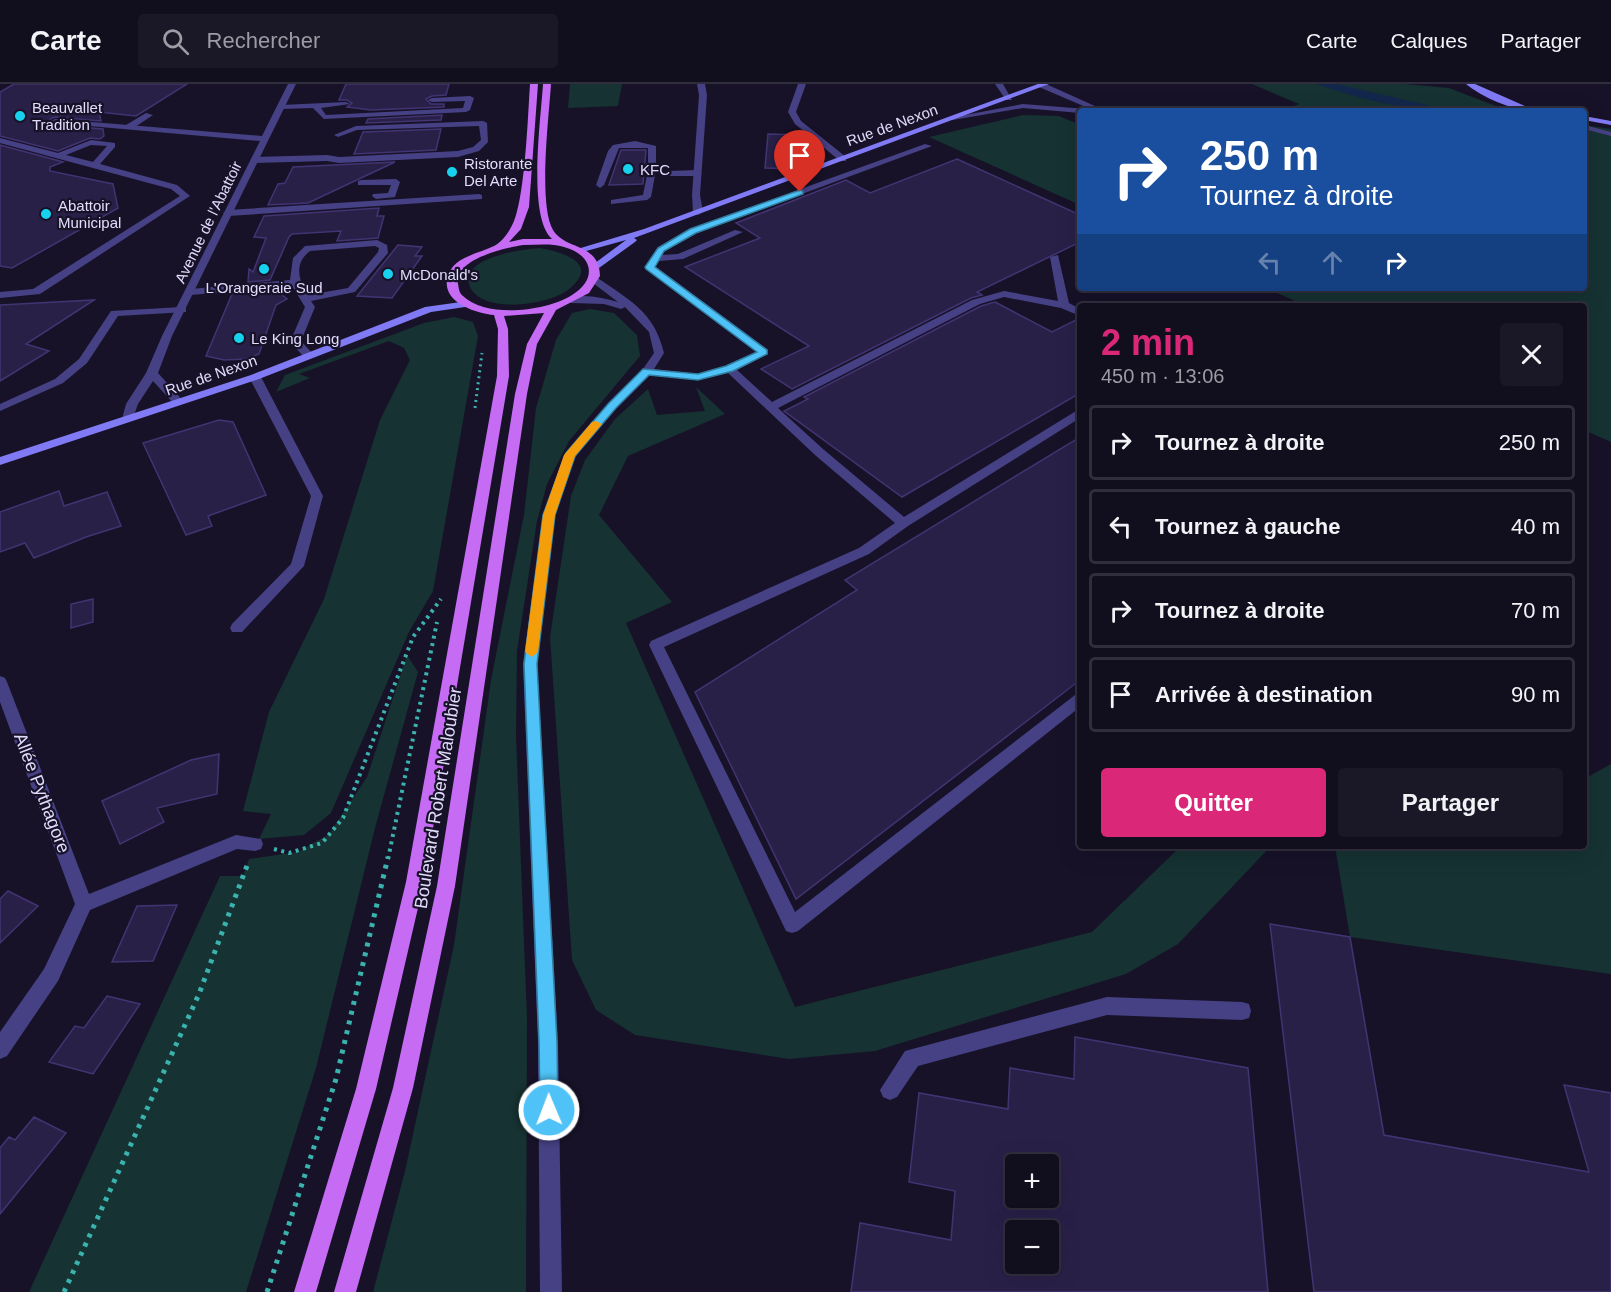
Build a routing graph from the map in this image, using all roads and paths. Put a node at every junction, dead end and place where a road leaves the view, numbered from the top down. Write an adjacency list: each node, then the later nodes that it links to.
1 (292, 84): 13 (street, Avenue de l'Abattoir)
2 (534, 84): 44 (main road)
3 (548, 84): 43 (main road)
4 (701, 84): 33 (street)
5 (802, 84): 30 (street)
6 (999, 84): 9 (street)
7 (1470, 84): 15 (main road)
8 (1044, 85): 9 (main road, Rue de Nexon); 14 (street)
9 (1009, 98): 18 (main road, Rue de Nexon)
10 (432, 100): 12 (street)
11 (346, 104): 12 (street)
12 (315, 106): 13 (street)
13 (281, 107): 26 (street, Avenue de l'Abattoir)
14 (1095, 108)
15 (1524, 108)
16 (1077, 110): 18 (street)
17 (149, 115): 22 (street)
18 (953, 118): 30 (main road, Rue de Nexon)
19 (1587, 119): 21 (main road)
20 (55, 121): 22 (street)
21 (1611, 123)
22 (129, 127): 26 (street)
23 (1587, 128): 24 (street)
24 (1611, 134)
25 (338, 135): 31 (street)
26 (264, 139): 31 (street, Avenue de l'Abattoir)
27 (0, 140): 29 (street)
28 (928, 146): 47 (street)
29 (58, 156): 32 (street); 32 (street)
30 (843, 159): 40 (main road, Rue de Nexon)
31 (254, 160): 39 (street, Avenue de l'Abattoir)
32 (94, 166): 53 (street)
33 (698, 173): 34 (street); 40 (street)
34 (668, 174)
35 (361, 183): 39 (street)
36 (600, 185): 38 (street)
37 (479, 197): 39 (street)
38 (614, 202)
39 (230, 209): 52 (street, Avenue de l'Abattoir)
40 (698, 212): 41 (main road, Rue de Nexon)
41 (647, 231): 45 (main road, Rue de Nexon); 48 (main road, Rue de Nexon)
42 (738, 232): 47 (street)
43 (565, 244): 44 (main road); 45 (main road)
44 (500, 246): 51 (main road)
45 (579, 250): 48 (main road)
46 (1055, 257): 57 (street)
47 (656, 258): 66 (street)
48 (596, 266): 49 (main road)
49 (594, 280): 55 (main road); 61 (street)
50 (295, 283): 52 (street); 54 (street); 54 (street)
51 (454, 291): 56 (main road); 59 (main road, Rue de Nexon)
52 (191, 292): 60 (street, Avenue de l'Abattoir)
53 (0, 295)
54 (305, 299): 65 (street)
55 (571, 300): 58 (main road); 61 (street)
56 (468, 304): 59 (main road, Rue de Nexon); 62 (main road)
57 (1064, 305): 63 (street); 71 (street)
58 (552, 307): 62 (main road); 91 (main road, Boulevard Robert Maloubier)
59 (429, 309): 65 (main road, Rue de Nexon)
60 (182, 310): 68 (street, Avenue de l'Abattoir); 72 (street)
61 (636, 310): 67 (street)
62 (498, 312): 90 (main road, Boulevard Robert Maloubier)
63 (1077, 312)
64 (483, 345): 73 (path)
65 (309, 356): 69 (main road, Rue de Nexon)
66 (730, 369): 67 (street); 71 (street)
67 (647, 371): 92 (street)
68 (152, 373): 70 (street); 75 (street, Avenue de l'Abattoir)
69 (255, 377): 70 (main road, Rue de Nexon); 80 (street)
70 (178, 402): 75 (main road, Rue de Nexon)
71 (771, 407): 77 (street)
72 (0, 408)
73 (475, 412)
74 (1077, 415): 77 (street)
75 (128, 419): 76 (main road, Rue de Nexon)
76 (0, 461)
77 (903, 523): 82 (street)
78 (443, 588): 79 (path)
79 (441, 599): 83 (path); 89 (path)
80 (237, 628)
81 (0, 682): 84 (street, Allée Pythagore)
82 (1077, 701)
83 (255, 844): 84 (street); 88 (path)
84 (84, 904): 86 (street)
85 (1242, 1011): 87 (street)
86 (0, 1049)
87 (890, 1090)
88 (64, 1292)
89 (267, 1292)
90 (305, 1292)
91 (345, 1292)
92 (551, 1292)

